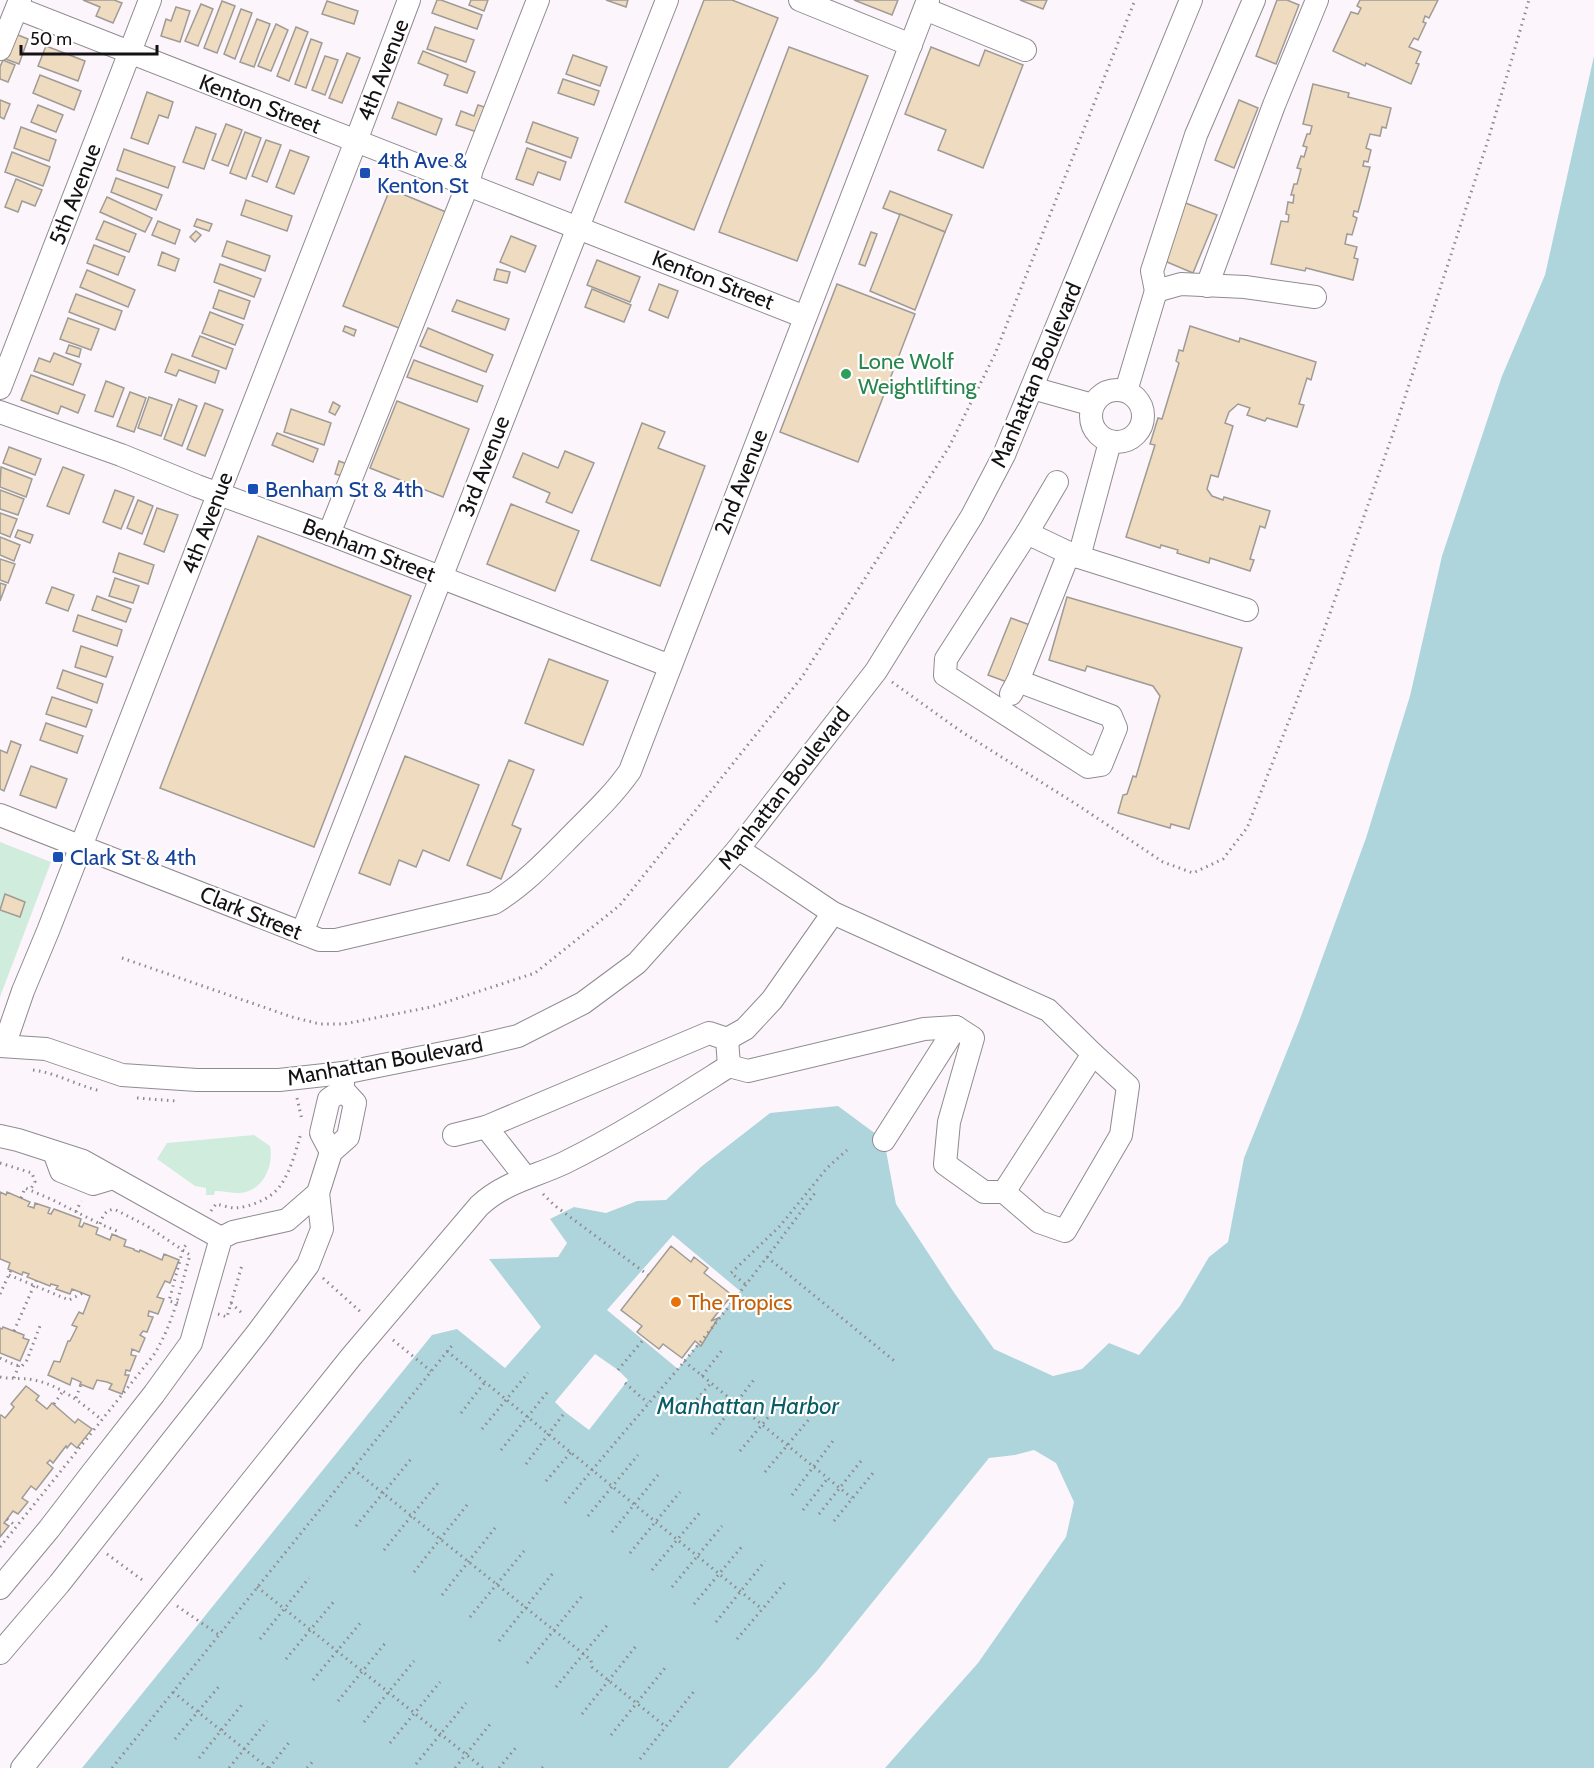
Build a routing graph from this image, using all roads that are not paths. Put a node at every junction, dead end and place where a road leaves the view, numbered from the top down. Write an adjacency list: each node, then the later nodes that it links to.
1 (150, 0): 14 (street, 5th Avenue)
2 (409, 0): 15 (street, 4th Avenue)
3 (538, 0): 16 (street)
4 (667, 0): 17 (street, 3rd Avenue)
5 (800, 0): 11 (street)
6 (1191, 0): 23 (street, Manhattan Boulevard)
7 (1254, 0): 19 (street)
8 (1317, 0): 18 (street)
9 (19, 4): 12 (street); 14 (street, Kenton Street)
10 (927, 5): 11 (street, 2nd Avenue); 13 (street)
11 (911, 45): 21 (street, 2nd Avenue)
12 (0, 49)
13 (1025, 50)
14 (129, 52): 15 (street, Kenton Street); 22 (street, 5th Avenue)
15 (356, 141): 16 (street, Kenton Street); 29 (street, 4th Avenue)
16 (468, 184): 17 (street, Kenton Street); 31 (street)
17 (578, 228): 21 (street, Kenton Street); 33 (street, 3rd Avenue)
18 (1207, 285): 19 (street); 20 (street)
19 (1156, 291): 24 (street)
20 (1315, 297)
21 (805, 317): 35 (street, 2nd Avenue)
22 (0, 388)
23 (1032, 388): 25 (street); 40 (street, Manhattan Boulevard)
24 (1126, 391): 25 (street); 27 (street)
25 (1093, 405): 27 (street)
26 (0, 412): 29 (street, Benham Street)
27 (1110, 442): 32 (street)
28 (1057, 482): 30 (street)
29 (218, 494): 31 (street, Benham Street); 39 (street, 4th Avenue)
30 (1027, 533): 32 (street); 37 (street)
31 (329, 534): 33 (street, Benham Street)
32 (1074, 555): 34 (street); 36 (street)
33 (441, 577): 35 (street, Benham Street); 43 (street, 3rd Avenue)
34 (1247, 610)
35 (670, 666): 41 (street, 2nd Avenue)
36 (1018, 681): 37 (street); 37 (street)
37 (1002, 711)
38 (0, 815): 39 (street, Clark Street)
39 (81, 846): 43 (street, Clark Street); 46 (street, 4th Avenue)
40 (738, 849): 42 (street); 49 (street, Manhattan Boulevard)
41 (476, 907): 43 (street, Clark Street)
42 (833, 913): 45 (street); 47 (street)
43 (302, 933)
44 (956, 1027): 48 (street); 53 (street); 55 (street)
45 (727, 1039): 48 (street); 50 (street)
46 (2, 1046): 49 (street, Manhattan Boulevard)
47 (1093, 1054): 55 (street); 55 (street)
48 (729, 1066): 54 (street)
49 (343, 1081): 56 (street)
50 (486, 1127): 52 (street); 54 (street)
51 (0, 1136): 57 (street)
52 (454, 1136)
53 (884, 1140)
54 (526, 1178): 60 (street)
55 (1004, 1192)
56 (318, 1193): 57 (street); 59 (street)
57 (221, 1238): 58 (street)
58 (0, 1588)
59 (0, 1653)
60 (22, 1768)

